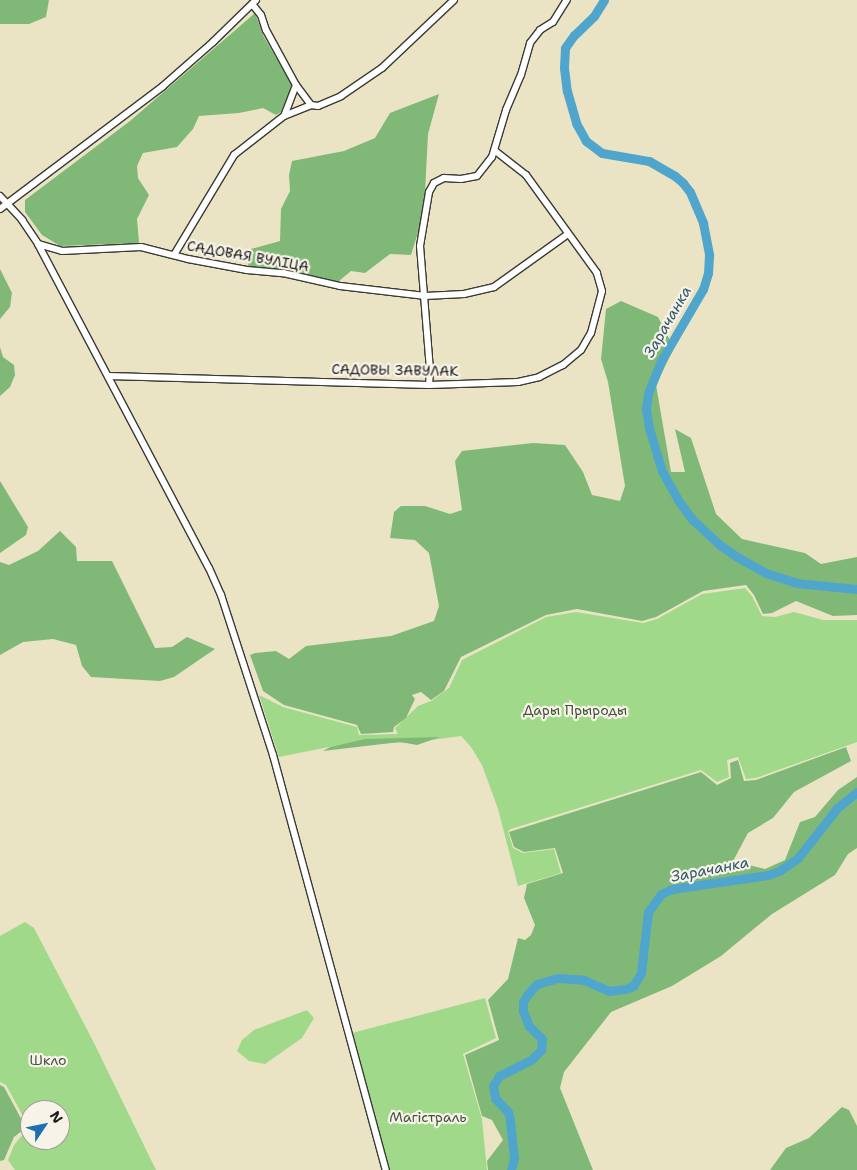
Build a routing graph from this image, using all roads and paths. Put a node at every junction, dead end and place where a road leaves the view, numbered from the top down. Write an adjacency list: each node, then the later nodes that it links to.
1 (454, 0): 5 (street)
2 (567, 0): 7 (street)
3 (254, 2): 4 (street); 9 (street)
4 (296, 85): 5 (street); 6 (street)
5 (311, 105): 6 (street)
6 (284, 116): 13 (street)
7 (495, 152): 11 (street, САДОВЫ ЗАВУЛАК); 14 (street)
8 (0, 196): 9 (street)
9 (8, 203): 10 (street); 12 (street)
10 (0, 209)
11 (568, 234): 14 (street, САДОВАЯ ВУЛІЦА); 16 (street, САДОВЫ ЗАВУЛАК)
12 (38, 244): 13 (street, САДОВАЯ ВУЛІЦА); 15 (street)
13 (174, 255): 14 (street, САДОВАЯ ВУЛІЦА)
14 (425, 296): 16 (street)
15 (108, 376): 16 (street, САДОВЫ ЗАВУЛАК); 17 (street)
16 (429, 385)
17 (386, 1170)

